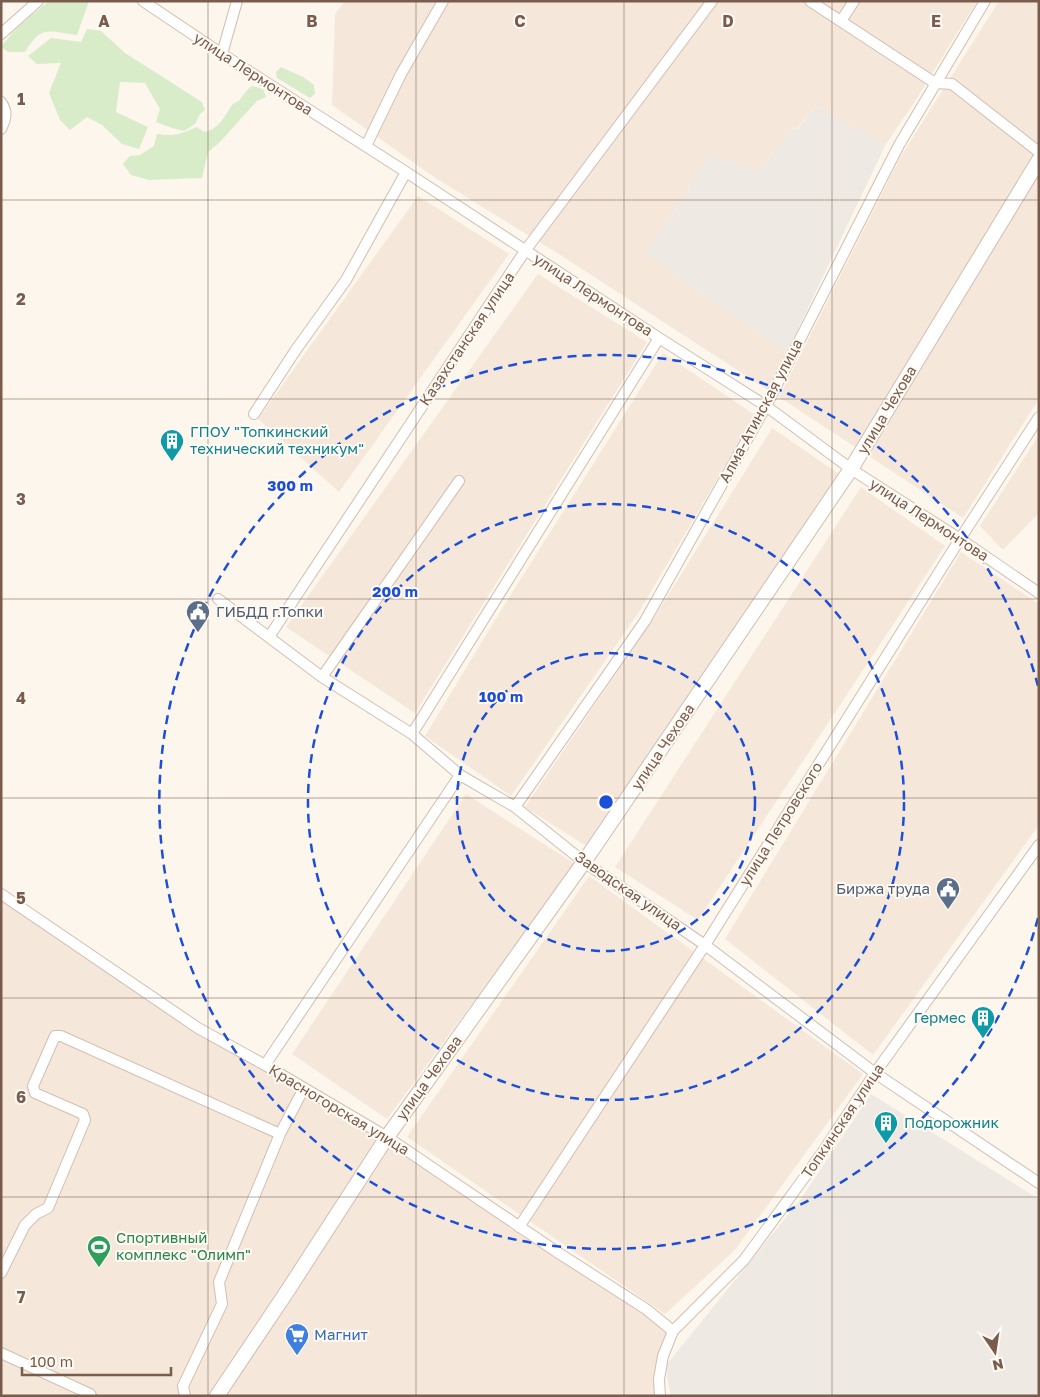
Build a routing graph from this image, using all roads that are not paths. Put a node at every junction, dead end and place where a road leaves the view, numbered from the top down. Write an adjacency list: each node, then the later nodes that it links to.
1 (38, 1): 10 (street)
2 (143, 1): 11 (street, улица Лермонтова)
3 (237, 1): 11 (street)
4 (443, 1): 15 (street)
5 (712, 1): 19 (street, Казахстанская улица)
6 (810, 1): 9 (street)
7 (854, 1): 9 (street)
8 (985, 1): 12 (street, Алма-Атинская улица)
9 (841, 21): 12 (street)
10 (1, 34)
11 (222, 54): 15 (street, улица Лермонтова)
12 (935, 83): 16 (street); 21 (street, Алма-Атинская улица)
13 (1, 102): 14 (street)
14 (1, 129)
15 (366, 146): 18 (street, улица Лермонтова)
16 (1039, 152)
17 (1039, 160): 24 (street, улица Чехова)
18 (406, 172): 19 (street, улица Лермонтова); 22 (street)
19 (525, 251): 20 (street, улица Лермонтова); 29 (street, Казахстанская улица)
20 (659, 338): 21 (street, улица Лермонтова); 31 (street)
21 (766, 406): 24 (street, улица Лермонтова); 33 (street, Алма-Атинская улица)
22 (254, 414)
23 (1039, 417): 26 (street, улица Петровского)
24 (851, 469): 26 (street, улица Лермонтова); 35 (street, улица Чехова)
25 (459, 481): 30 (street)
26 (960, 539): 27 (street, улица Лермонтова); 37 (street, улица Петровского)
27 (1039, 593)
28 (218, 599): 29 (street, Заводская улица)
29 (269, 637): 30 (street, Заводская улица)
30 (322, 676): 31 (street, Заводская улица)
31 (412, 734): 32 (street, Заводская улица)
32 (460, 775): 33 (street, Заводская улица); 38 (street)
33 (515, 807): 35 (street, Заводская улица)
34 (1039, 845): 39 (street, Топкинская улица)
35 (584, 862): 37 (street, Заводская улица); 42 (street, улица Чехова)
36 (1, 894): 38 (street, Красногорская улица)
37 (705, 945): 39 (street, Заводская улица); 44 (street, улица Петровского)
38 (265, 1065): 40 (street, Красногорская улица)
39 (876, 1073): 43 (street, Заводская улица); 46 (street, Топкинская улица)
40 (304, 1088): 41 (street); 42 (street, Красногорская улица)
41 (280, 1134): 45 (street); 49 (street)
42 (387, 1137): 44 (street, Красногорская улица); 50 (street, улица Чехова)
43 (1039, 1183)
44 (520, 1228): 46 (street, Красногорская улица)
45 (1, 1273)
46 (673, 1331): 51 (street, Топкинская улица)
47 (1, 1353): 48 (street)
48 (91, 1396)
49 (185, 1396)
50 (218, 1396)
51 (660, 1396)

